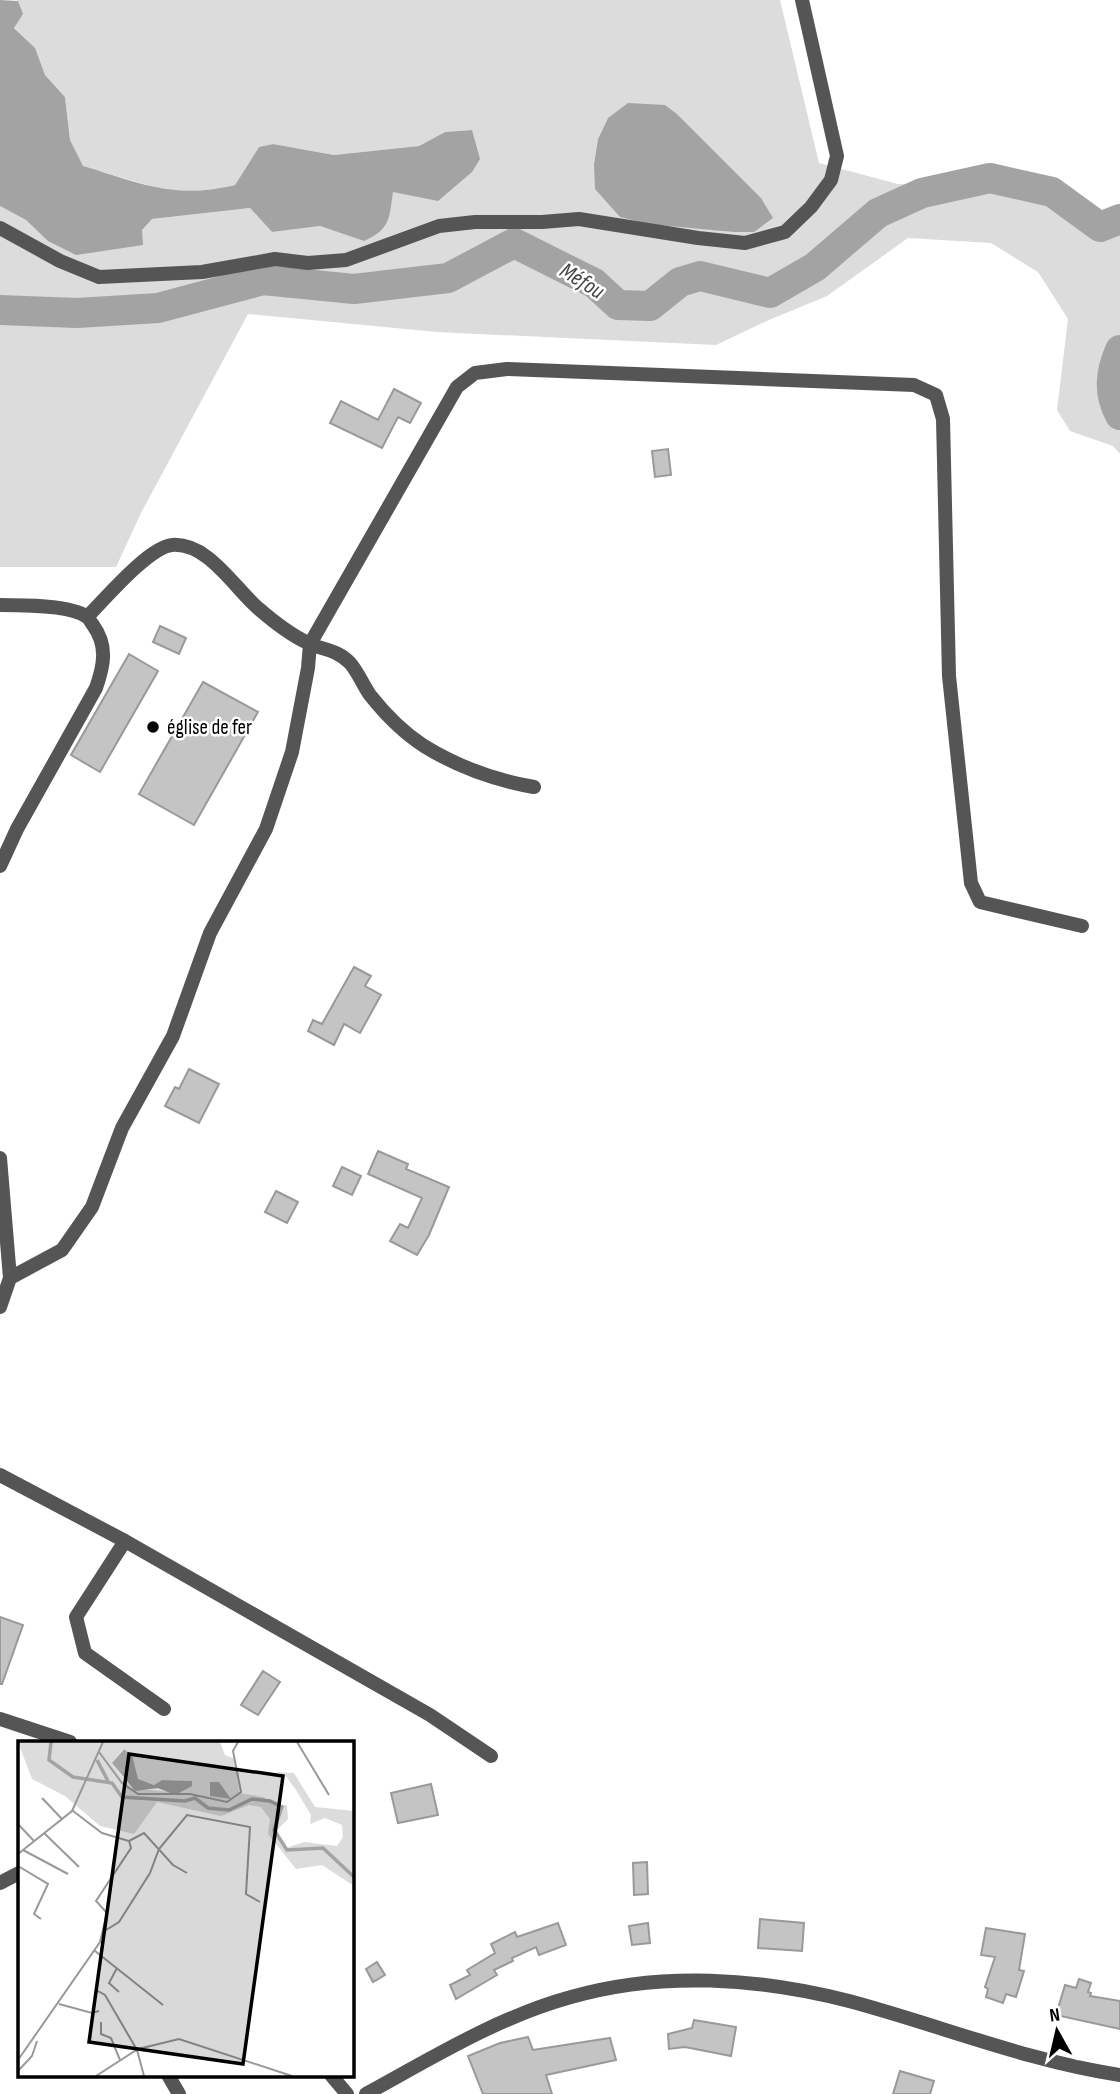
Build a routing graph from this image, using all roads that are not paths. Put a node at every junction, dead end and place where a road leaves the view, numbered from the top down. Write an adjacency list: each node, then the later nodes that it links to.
1 (802, 0): 2 (street)
2 (0, 228)
3 (0, 605): 4 (street)
4 (87, 617): 5 (street); 7 (street)
5 (310, 644): 6 (street); 8 (street); 10 (street)
6 (534, 787)
7 (0, 866)
8 (1082, 926)
9 (0, 1158): 10 (street)
10 (10, 1278): 11 (street)
11 (0, 1307)
12 (0, 1475): 13 (street)
13 (125, 1541): 14 (street); 17 (street)
14 (164, 1709)
15 (0, 1720): 16 (street)
16 (67, 1741)
17 (491, 1756)
18 (18, 1874): 19 (street)
19 (0, 1883)
20 (1120, 2075): 25 (street)
21 (169, 2076): 23 (street)
22 (332, 2076): 24 (street)
23 (179, 2094)
24 (347, 2094)
25 (366, 2094)

